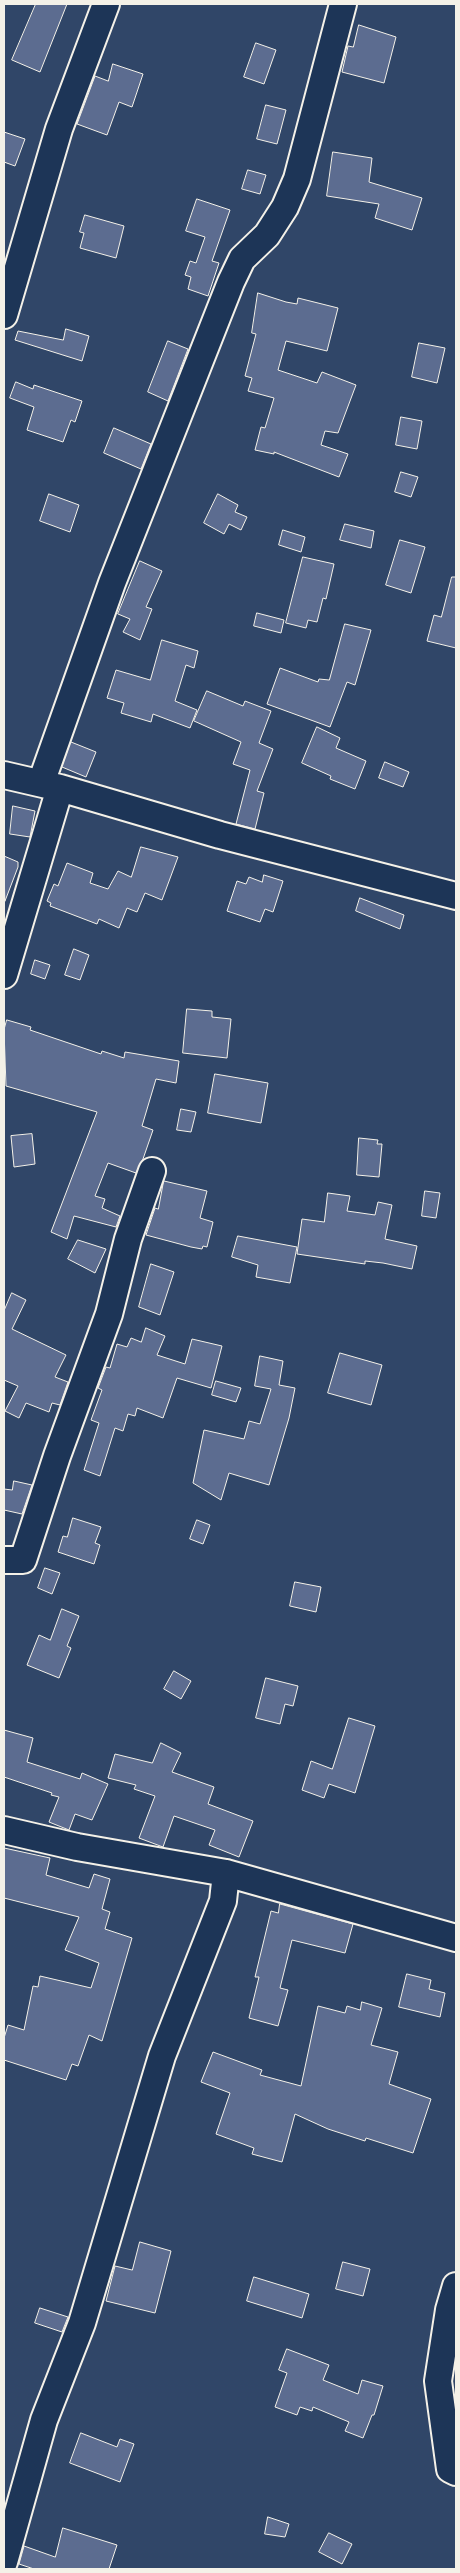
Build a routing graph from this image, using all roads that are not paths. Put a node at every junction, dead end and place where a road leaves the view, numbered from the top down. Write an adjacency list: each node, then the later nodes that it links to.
1 (106, 4): 3 (street)
2 (342, 4): 5 (street)
3 (4, 315)
4 (4, 775): 5 (street)
5 (50, 786): 6 (street); 7 (street)
6 (456, 896)
7 (4, 974)
8 (152, 1172): 9 (street)
9 (4, 1560)
10 (4, 1830): 11 (street)
11 (226, 1873): 12 (street); 15 (street)
12 (456, 1938)
13 (456, 2286): 14 (street)
14 (456, 2472)
15 (4, 2562)

